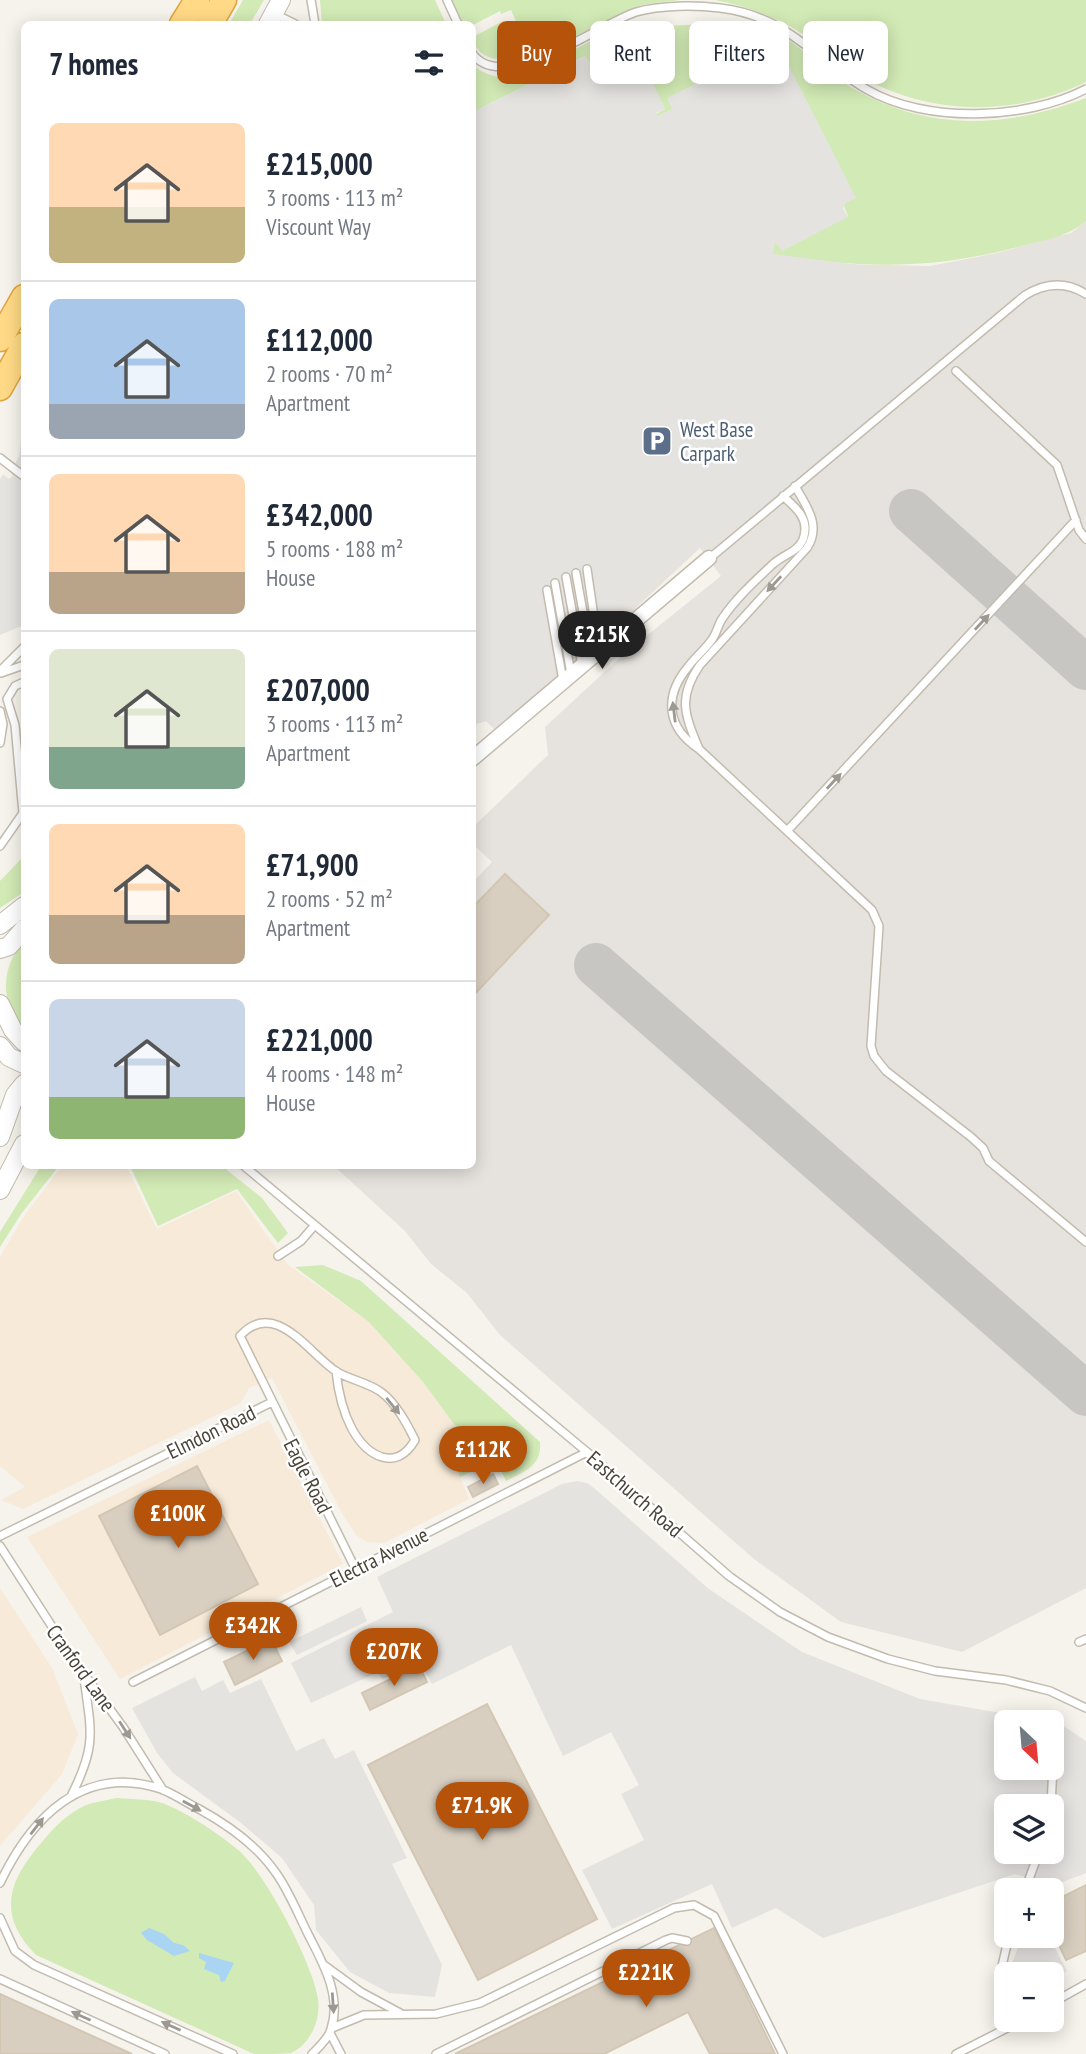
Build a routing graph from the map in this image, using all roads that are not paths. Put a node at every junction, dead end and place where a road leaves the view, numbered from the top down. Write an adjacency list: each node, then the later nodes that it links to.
1 (197, 0): 5 (highway)
2 (224, 0): 6 (highway)
3 (312, 0): 7 (lane)
4 (447, 0): 8 (lane)
5 (184, 21)
6 (212, 21)
7 (315, 21)
8 (457, 21)
9 (476, 56): 10 (lane)
10 (1086, 89)
11 (1086, 294): 19 (lane)
12 (21, 302): 13 (highway)
13 (0, 339)
14 (21, 350): 16 (highway)
15 (957, 371): 21 (lane)
16 (0, 388)
17 (0, 458): 18 (lane)
18 (21, 474)
19 (795, 486): 20 (lane); 36 (lane, one-way to 36)
20 (783, 496): 23 (lane); 36 (lane, one-way to 20)
21 (1076, 520): 22 (lane); 40 (lane, one-way to 21)
22 (1086, 539)
23 (709, 558): 31 (street)
24 (587, 569): 31 (lane)
25 (576, 573): 31 (lane)
26 (566, 576): 31 (lane)
27 (555, 583): 31 (lane)
28 (547, 590): 31 (lane)
29 (21, 650): 32 (lane)
30 (21, 666): 32 (lane)
31 (581, 666): 37 (street)
32 (0, 672)
33 (21, 683): 38 (lane)
34 (0, 710): 35 (lane)
35 (0, 743)
36 (699, 749): 40 (lane)
37 (476, 756)
38 (21, 791)
39 (21, 818): 41 (lane)
40 (788, 831): 56 (lane)
41 (0, 846)
42 (21, 908): 43 (street)
43 (0, 925)
44 (21, 932): 45 (street)
45 (0, 949)
46 (0, 1004): 47 (street)
47 (21, 1039)
48 (0, 1046): 49 (street)
49 (21, 1063)
50 (21, 1087): 51 (street)
51 (0, 1137)
52 (21, 1150): 54 (street)
53 (248, 1169): 55 (lane, Eastchurch Road)
54 (0, 1190)
55 (314, 1226): 57 (lane); 60 (lane, Eastchurch Road)
56 (1086, 1242)
57 (278, 1256)
58 (336, 1371): 58 (lane, one-way to 58); 59 (lane, Eagle Road)
59 (272, 1402): 61 (lane, Elmdon Road); 63 (lane, Eagle Road)
60 (587, 1452): 63 (lane, Electra Avenue); 66 (lane, Eastchurch Road)
61 (0, 1536)
62 (0, 1546): 64 (lane, Cranford Lane)
63 (355, 1569): 65 (lane, Electra Avenue)
64 (83, 1675): 67 (lane, Cranford Lane, one-way to 67); 68 (lane)
65 (133, 1682)
66 (1086, 1708)
67 (163, 1790): 68 (lane); 72 (lane, one-way to 72)
68 (71, 1795): 69 (lane, one-way to 68)
69 (0, 1883)
70 (0, 1922): 80 (lane, one-way to 70)
71 (687, 1941): 83 (lane)
72 (324, 1964): 76 (lane); 77 (lane, one-way to 77)
73 (0, 1979): 79 (lane, one-way to 73)
74 (1086, 1984): 75 (lane)
75 (1064, 1996)
76 (400, 2013): 77 (lane); 84 (lane)
77 (331, 2030): 81 (lane); 82 (lane)
78 (999, 2032): 85 (lane)
79 (165, 2054)
80 (233, 2054)
81 (312, 2054)
82 (341, 2054)
83 (436, 2054)
84 (783, 2054)
85 (956, 2054)

